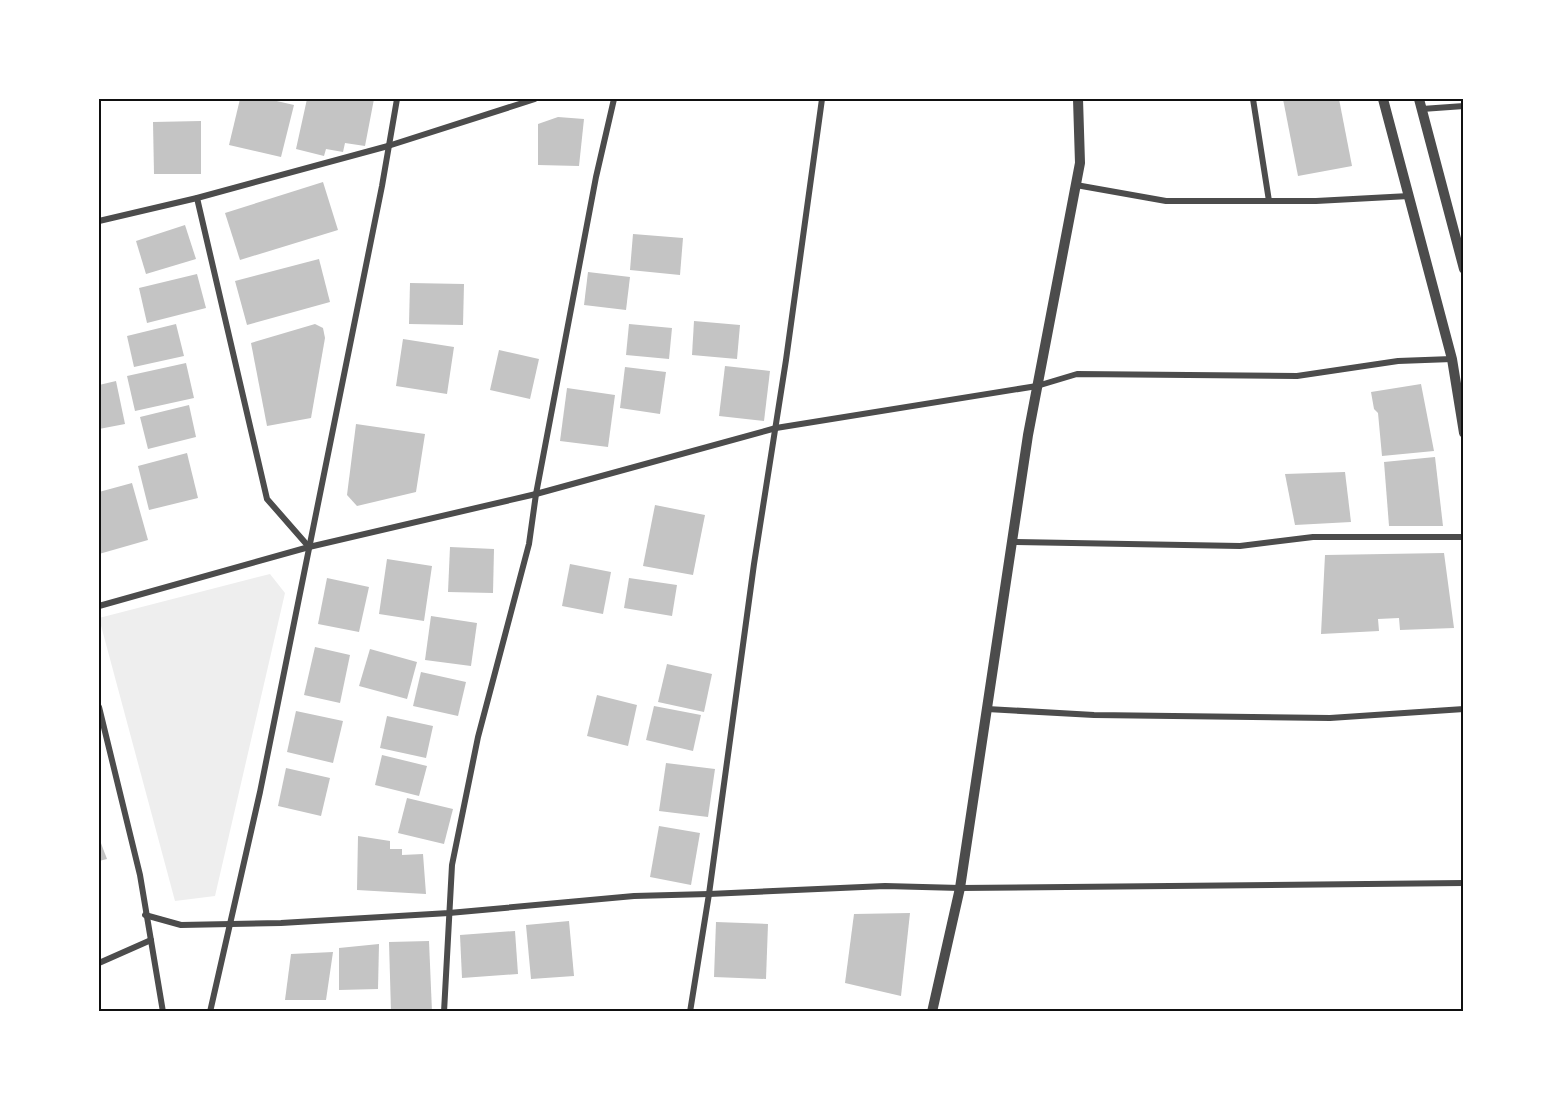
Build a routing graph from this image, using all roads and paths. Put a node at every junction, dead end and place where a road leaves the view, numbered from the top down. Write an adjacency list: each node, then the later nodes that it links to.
1 (397, 99): 10 (street)
2 (535, 99): 10 (street)
3 (614, 99): 21 (street)
4 (822, 99): 19 (street)
5 (1078, 99): 11 (street)
6 (1253, 99): 14 (street)
7 (1383, 99): 12 (street)
8 (1420, 104): 9 (street); 16 (street)
9 (1464, 106)
10 (388, 146): 13 (street); 24 (street)
11 (1076, 185): 14 (street); 18 (street)
12 (1409, 196): 14 (street); 17 (street)
13 (197, 198): 15 (street); 24 (street)
14 (1269, 201)
15 (99, 221)
16 (1464, 269)
17 (1452, 359): 18 (street); 20 (street)
18 (1037, 386): 19 (street); 23 (street)
19 (776, 428): 21 (street); 31 (street)
20 (1464, 433)
21 (536, 494): 24 (street); 32 (street)
22 (1464, 537): 23 (street)
23 (1012, 542): 27 (street)
24 (309, 547): 25 (street); 34 (street)
25 (99, 606)
26 (99, 707): 33 (street)
27 (987, 709): 28 (street); 30 (street)
28 (1464, 709)
29 (1464, 883): 30 (street)
30 (960, 888): 31 (street); 41 (street)
31 (709, 894): 32 (street); 40 (street)
32 (449, 913): 34 (street); 39 (street)
33 (145, 915): 34 (street); 35 (street)
34 (229, 925): 38 (street)
35 (151, 940): 36 (street); 37 (street)
36 (99, 963)
37 (163, 1012)
38 (210, 1012)
39 (444, 1012)
40 (690, 1012)
41 (932, 1012)

